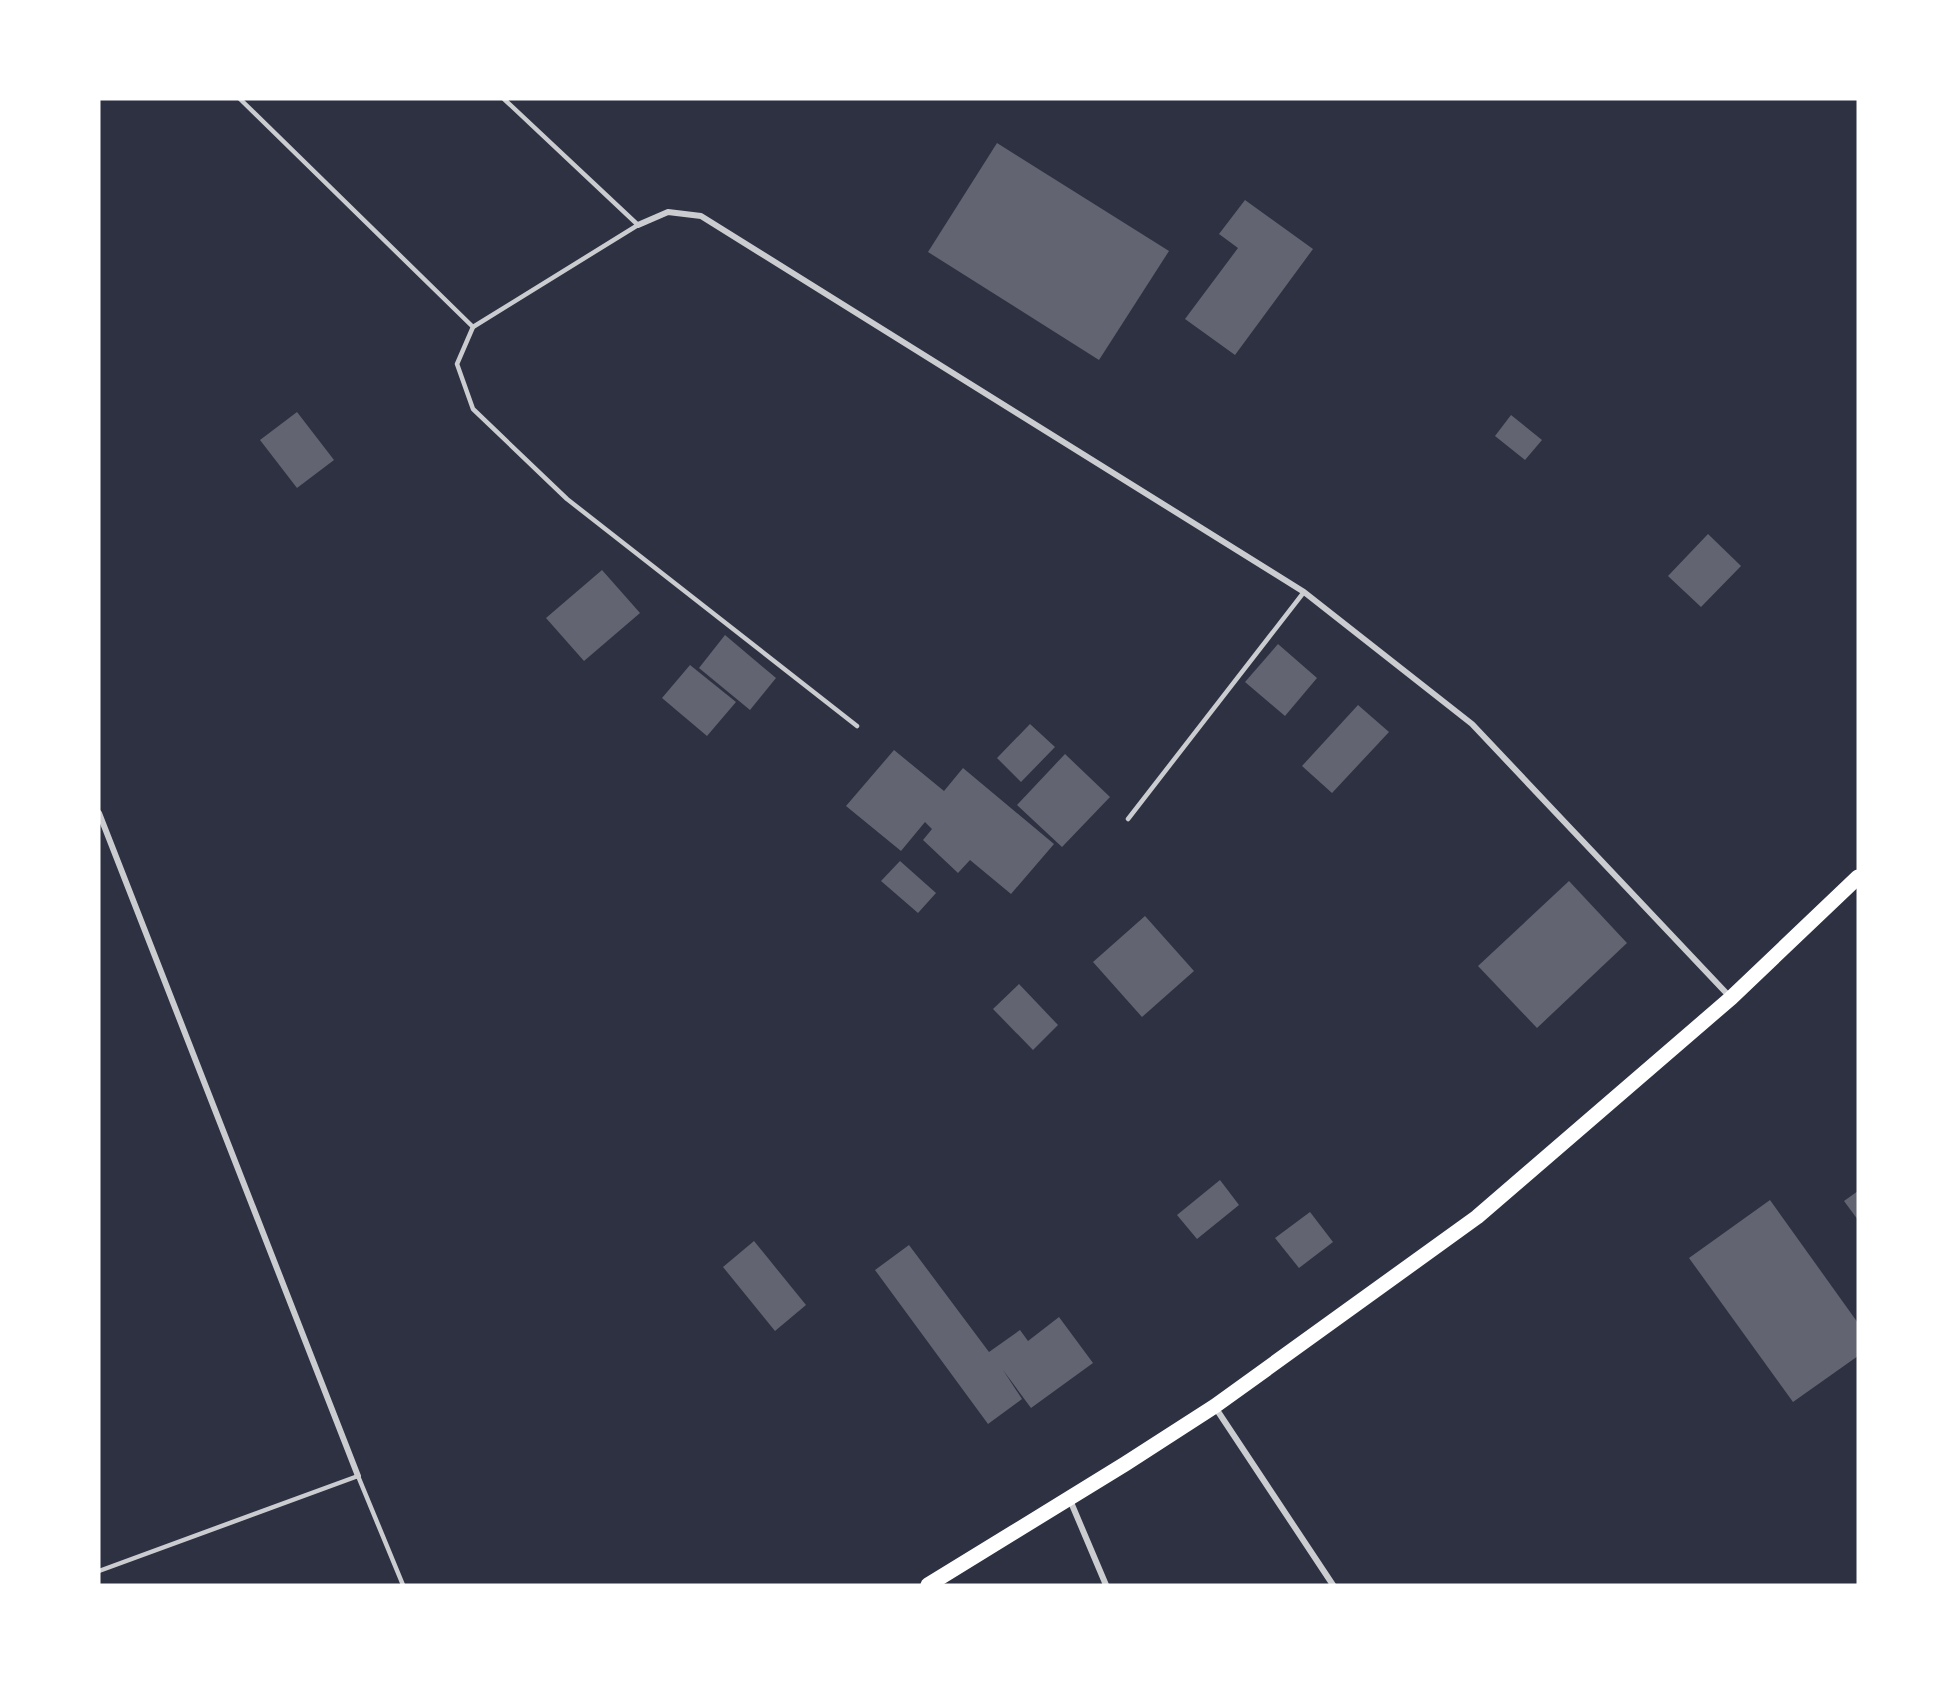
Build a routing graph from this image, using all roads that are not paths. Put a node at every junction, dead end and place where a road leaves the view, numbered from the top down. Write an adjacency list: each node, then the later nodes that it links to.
1 (240, 99): 4 (lane)
2 (504, 99): 3 (lane)
3 (638, 225): 4 (lane); 5 (street)
4 (473, 327): 6 (lane)
5 (1304, 592): 8 (lane); 10 (street)
6 (857, 726)
7 (99, 813): 12 (street)
8 (1128, 819)
9 (1858, 877): 10 (main road)
10 (1731, 998): 11 (main road)
11 (1215, 1406): 13 (main road); 18 (street)
12 (358, 1476): 14 (lane); 15 (lane)
13 (1069, 1499): 16 (main road); 17 (street)
14 (99, 1571)
15 (403, 1585)
16 (928, 1585)
17 (1106, 1585)
18 (1332, 1585)

